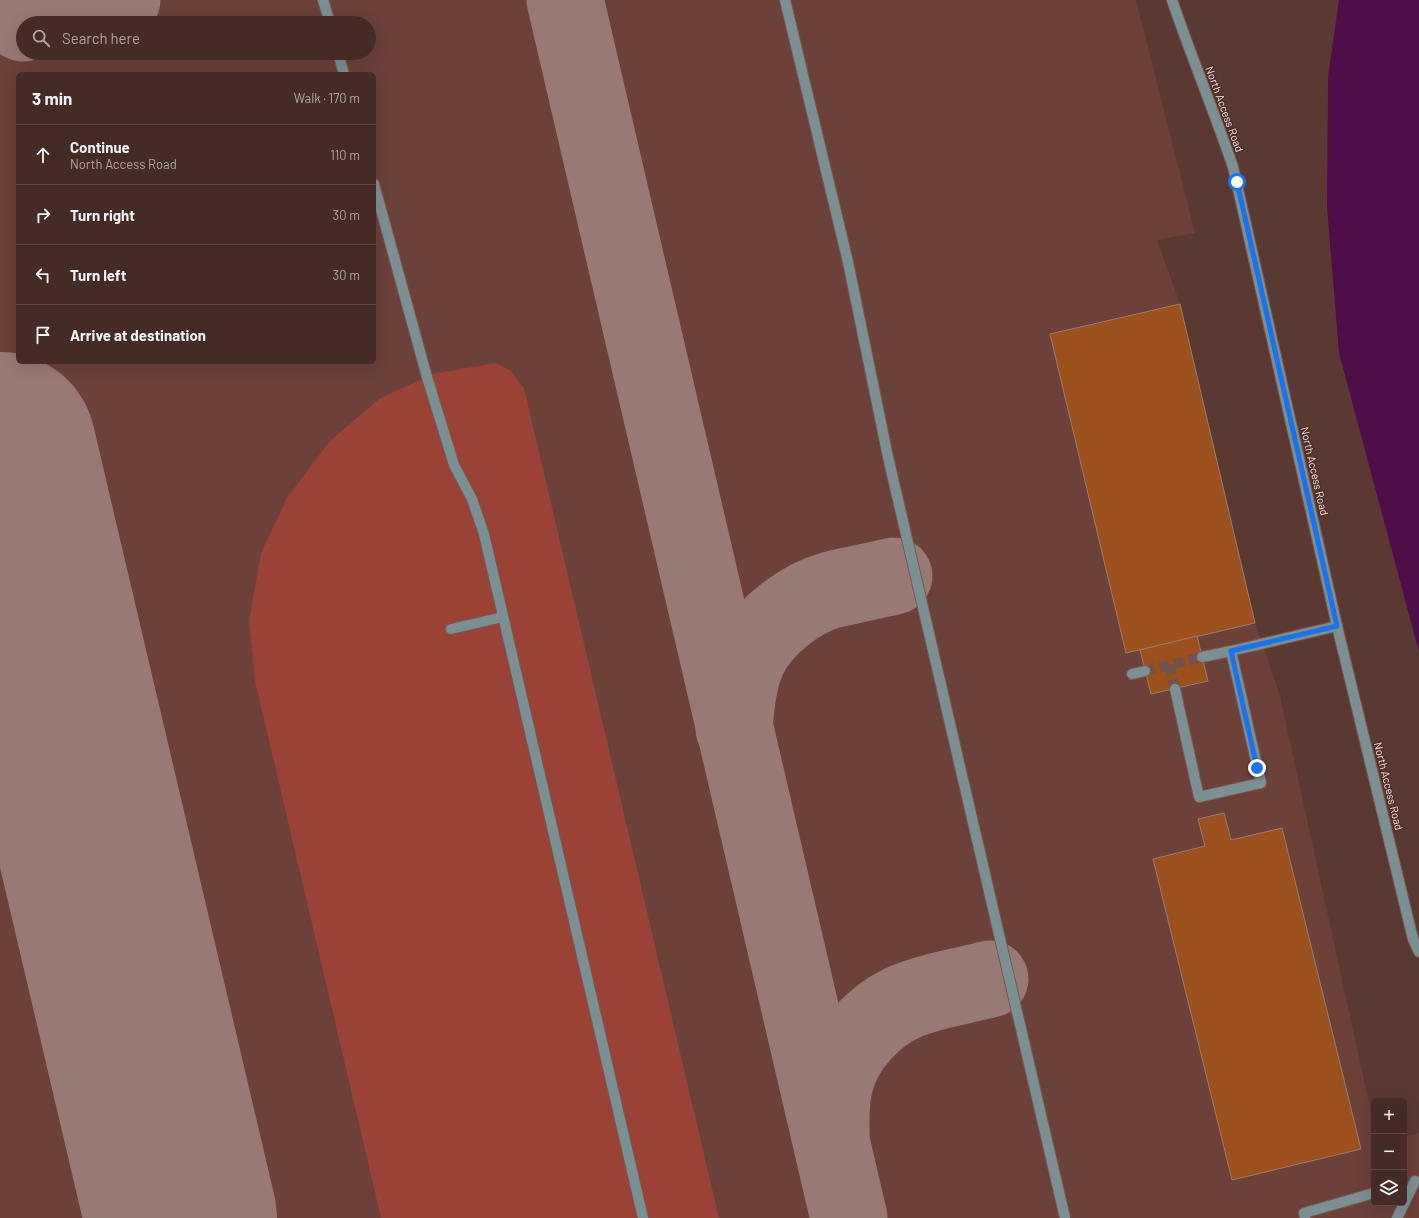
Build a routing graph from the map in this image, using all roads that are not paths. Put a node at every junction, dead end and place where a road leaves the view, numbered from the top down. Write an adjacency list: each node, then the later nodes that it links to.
1 (323, 0): 4 (street)
2 (785, 0): 21 (street)
3 (1172, 0): 9 (street, North Access Road)
4 (328, 16)
5 (340, 60): 6 (street)
6 (343, 72)
7 (376, 191): 8 (street)
8 (503, 618): 10 (street); 20 (street)
9 (1337, 626): 11 (street); 16 (street, North Access Road)
10 (451, 629)
11 (1231, 651): 12 (street); 15 (street)
12 (1202, 657)
13 (1145, 671): 14 (street)
14 (1132, 674)
15 (1175, 689)
16 (1419, 952)
17 (1417, 1181): 18 (street); 23 (street)
18 (1407, 1183)
19 (1371, 1193): 22 (street)
20 (643, 1218)
21 (1065, 1218)
22 (1306, 1218)
23 (1397, 1218)

